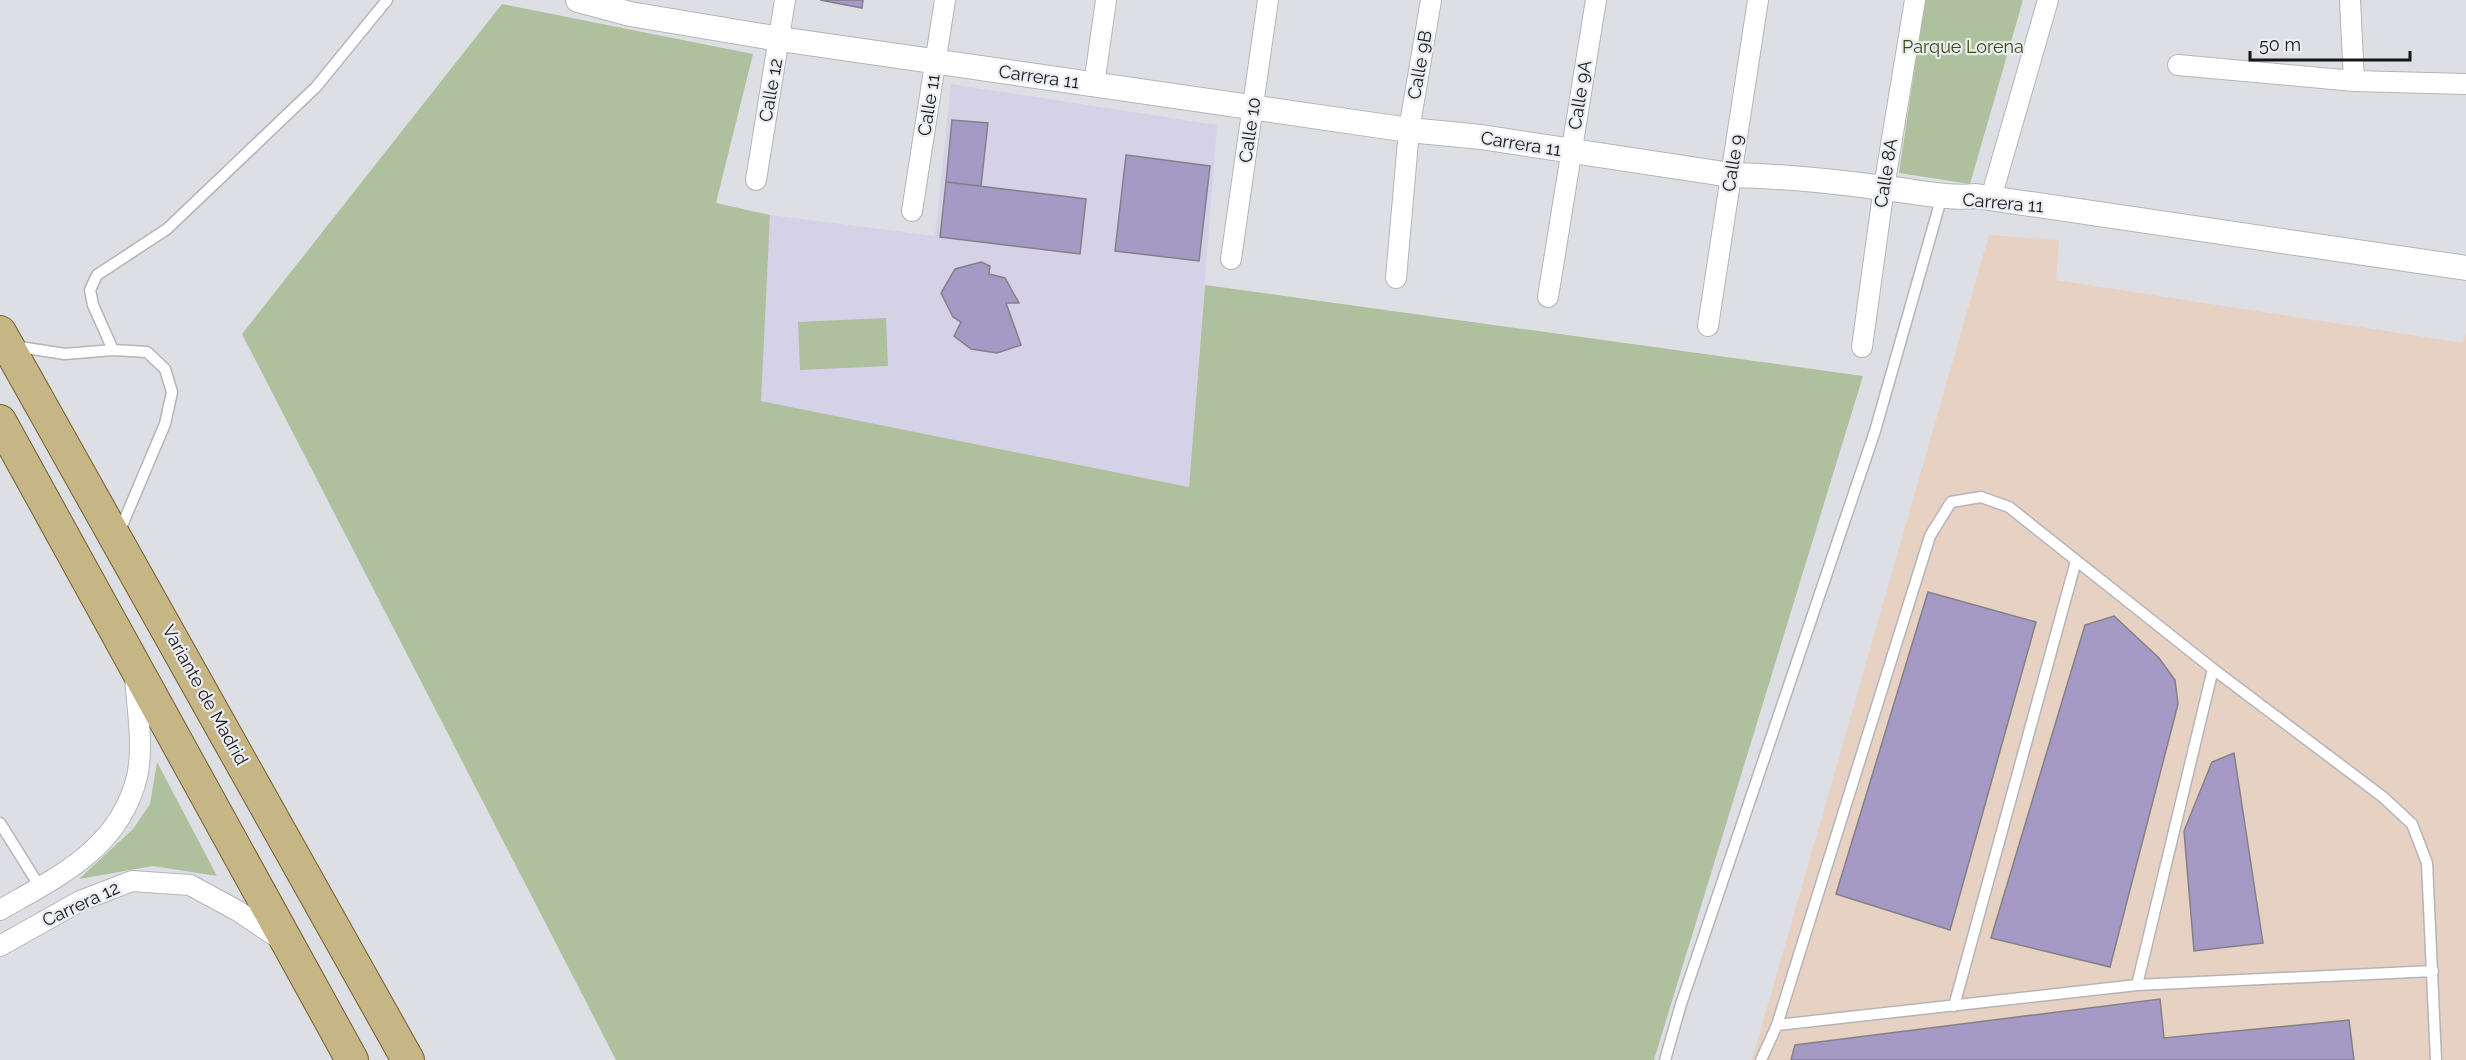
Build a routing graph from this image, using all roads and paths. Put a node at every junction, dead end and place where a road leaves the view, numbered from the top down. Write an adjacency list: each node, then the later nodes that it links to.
1 (387, 0): 35 (lane)
2 (578, 0): 13 (street, Carrera 11)
3 (785, 0): 13 (street, Calle 12)
4 (945, 0): 14 (street, Calle 11)
5 (1106, 0): 18 (street)
6 (1269, 0): 19 (street, Calle 10)
7 (1431, 0): 20 (street, Calle 9B)
8 (1596, 0): 21 (street, Calle 9A)
9 (1758, 0): 22 (street, Calle 9)
10 (1915, 0): 24 (street, Calle 8A)
11 (2048, 0): 26 (street)
12 (2350, 0): 16 (street)
13 (780, 39): 14 (street, Carrera 11); 23 (street, Calle 12)
14 (936, 62): 18 (street, Carrera 11); 27 (street, Calle 11)
15 (2178, 65): 16 (street)
16 (2354, 81): 17 (street)
17 (2466, 84)
18 (1094, 85): 19 (street, Carrera 11)
19 (1254, 107): 20 (street, Carrera 11); 28 (street, Calle 10)
20 (1409, 130): 21 (street, Carrera 11); 30 (street, Calle 9B)
21 (1571, 152): 22 (street, Carrera 11); 31 (street, Calle 9A)
22 (1731, 175): 24 (street, Carrera 11); 32 (street, Calle 9)
23 (756, 180)
24 (1884, 188): 25 (street, Carrera 11); 34 (street, Calle 8A)
25 (1942, 196): 26 (street, Carrera 11); 52 (lane)
26 (1991, 198): 29 (street, Carrera 11)
27 (912, 211)
28 (1232, 259)
29 (2466, 268)
30 (1396, 278)
31 (1548, 297)
32 (1708, 326)
33 (3, 338): 35 (lane); 37 (main road, Variante de Madrid)
34 (1862, 347)
35 (113, 350): 37 (lane)
36 (0, 422): 39 (main road)
37 (117, 538): 51 (main road, Variante de Madrid)
38 (2076, 561): 40 (lane); 48 (lane); 49 (lane)
39 (135, 665): 42 (street, Carrera 12); 45 (main road)
40 (2213, 669): 46 (lane); 47 (lane)
41 (0, 823): 42 (lane)
42 (40, 887): 43 (street, Carrera 12)
43 (0, 910)
44 (0, 946): 45 (street, Carrera 12)
45 (293, 949): 50 (main road)
46 (2433, 971): 47 (lane); 54 (lane)
47 (2137, 985): 48 (lane)
48 (1954, 1006): 49 (lane)
49 (1777, 1026): 53 (lane)
50 (352, 1060)
51 (408, 1060)
52 (1665, 1060)
53 (1761, 1060)
54 (2436, 1060)

